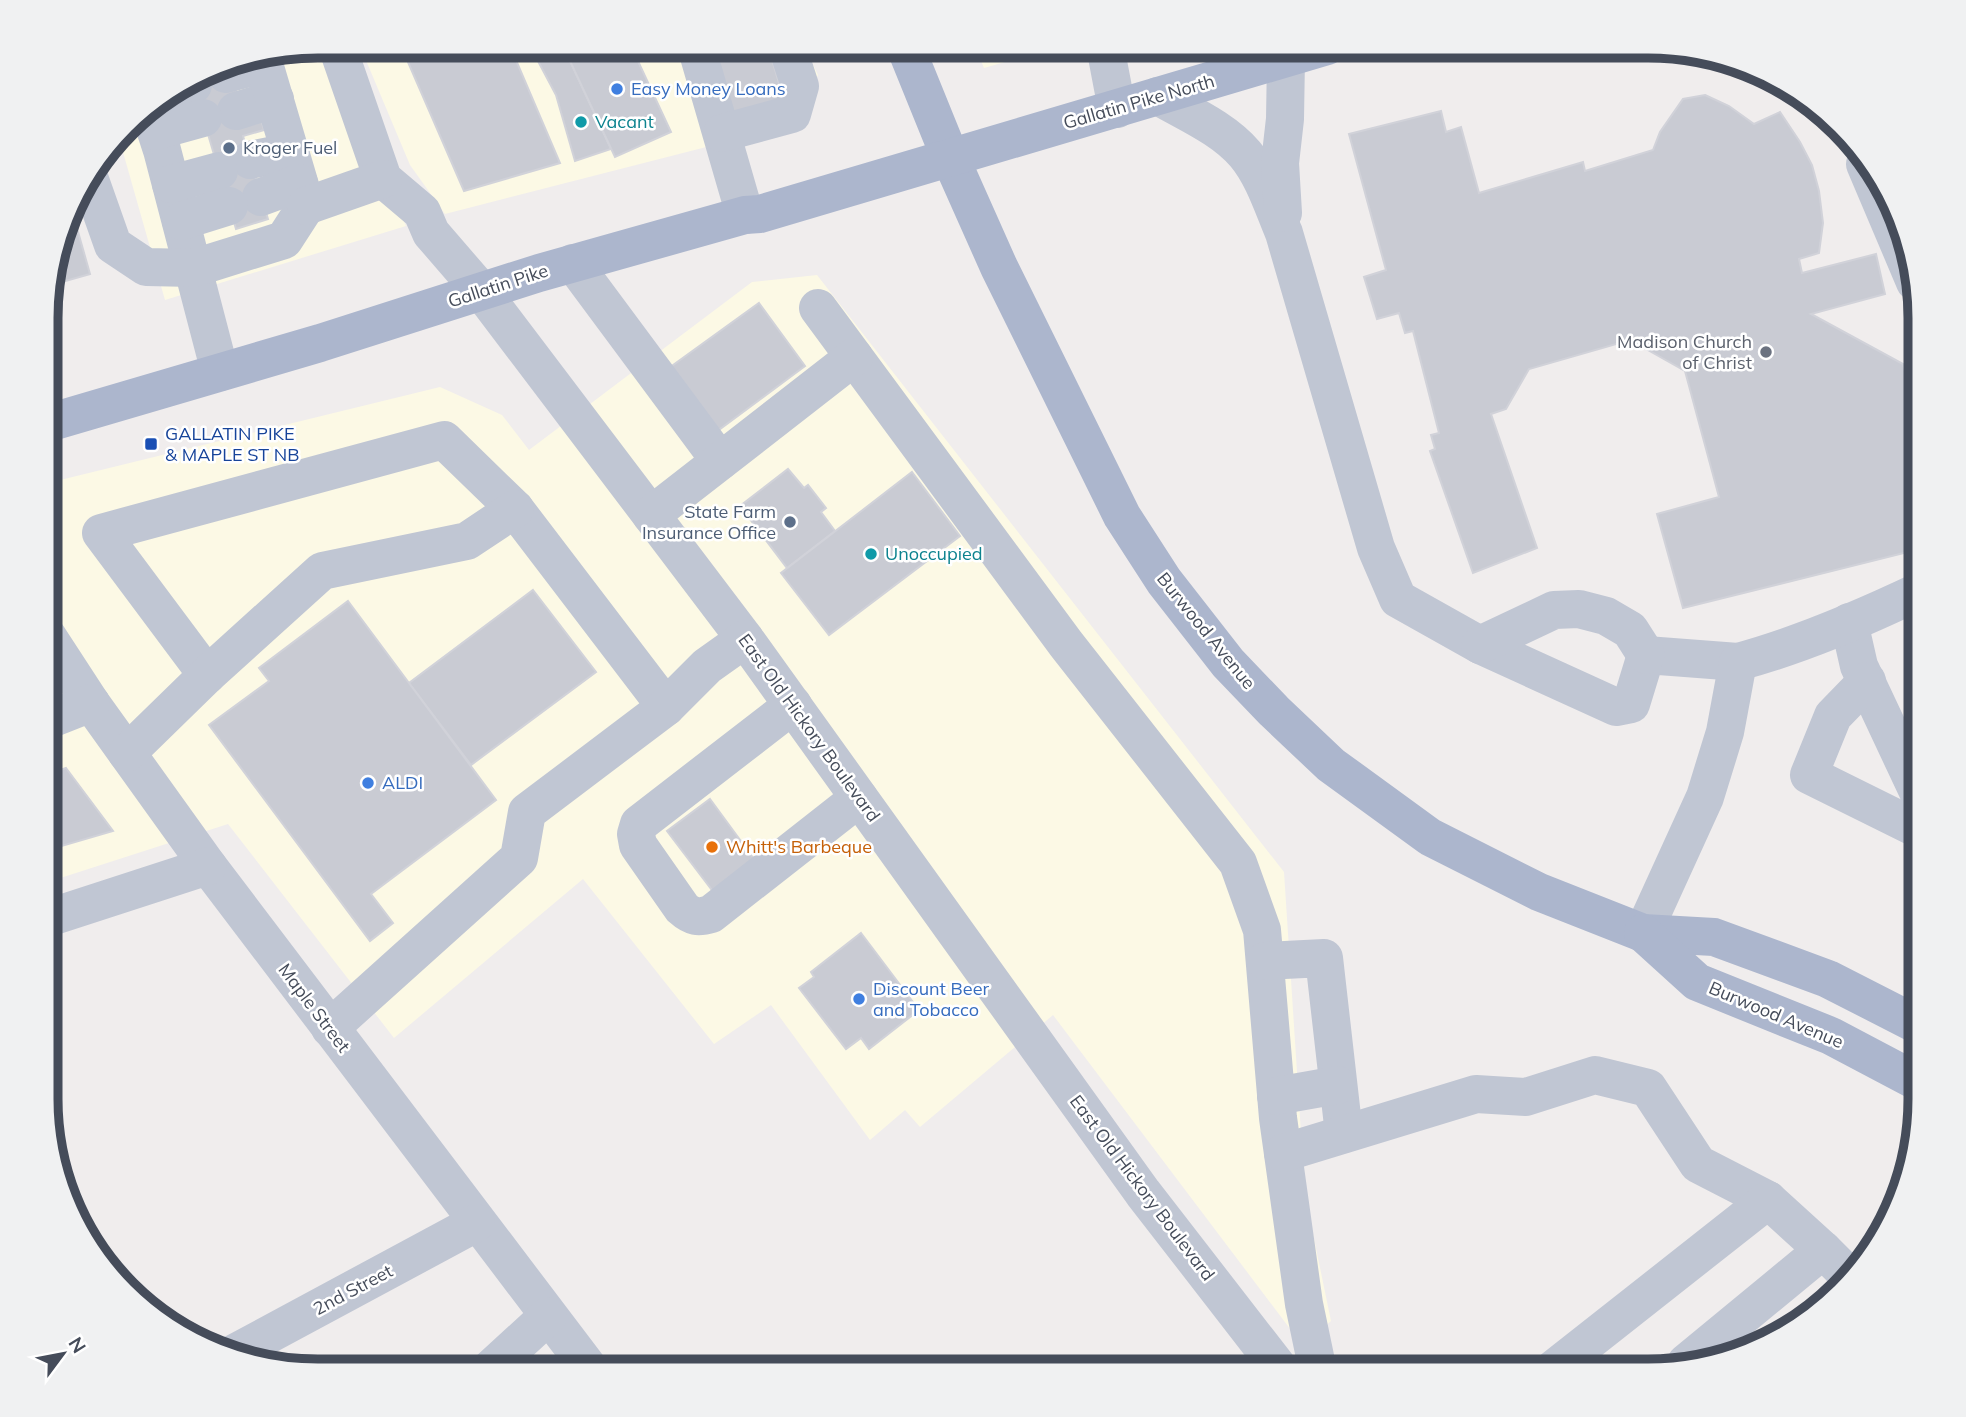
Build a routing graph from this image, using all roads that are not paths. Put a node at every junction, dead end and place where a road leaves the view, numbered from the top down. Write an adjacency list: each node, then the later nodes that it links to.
1 (341, 58): 15 (street)
2 (700, 58): 13 (street)
3 (791, 58): 13 (street)
4 (910, 58): 14 (main road, Burwood Avenue)
5 (1107, 58): 11 (street)
6 (1240, 58): 7 (main road, Gallatin Pike North); 10 (main road, Gallatin Pike North)
7 (1286, 58): 22 (street)
8 (267, 73): 9 (street); 16 (street)
9 (207, 95): 12 (street)
10 (1158, 96): 11 (main road, Gallatin Pike North); 22 (street)
11 (1116, 108): 14 (main road, Gallatin Pike North)
12 (152, 119): 18 (street)
13 (722, 132): 20 (street)
14 (950, 157): 20 (main road, Gallatin Pike); 52 (main road, Burwood Avenue)
15 (383, 179): 16 (street); 25 (street, East Old Hickory Boulevard)
16 (298, 180): 17 (street); 24 (street)
17 (240, 183): 18 (street); 21 (street)
18 (171, 184): 21 (street)
19 (93, 188): 24 (street)
20 (745, 215): 23 (main road, Gallatin Pike)
21 (181, 221): 24 (street)
22 (1284, 233): 36 (street)
23 (573, 263): 25 (main road, Gallatin Pike); 30 (street)
24 (194, 268): 28 (street)
25 (482, 292): 28 (main road, Gallatin Pike); 32 (street, East Old Hickory Boulevard)
26 (818, 308): 27 (street)
27 (855, 358): 30 (street); 53 (street)
28 (220, 372): 29 (main road, Gallatin Pike)
29 (58, 420)
30 (720, 461): 32 (street)
31 (514, 509): 40 (street); 40 (street); 44 (street)
32 (651, 515): 35 (street, East Old Hickory Boulevard)
33 (1908, 596): 34 (street)
34 (1849, 622): 39 (street); 41 (street)
35 (745, 639): 43 (street, East Old Hickory Boulevard); 44 (street)
36 (1480, 645): 38 (street); 38 (street)
37 (58, 653): 42 (street, Maple Street)
38 (1646, 655): 39 (street)
39 (1738, 662): 52 (street)
40 (207, 675): 46 (street)
41 (1867, 681): 47 (street); 49 (street)
42 (91, 704): 45 (street); 46 (street, Maple Street)
43 (793, 705): 48 (street, East Old Hickory Boulevard); 48 (street)
44 (666, 707): 55 (street)
45 (58, 716)
46 (127, 753): 50 (street, Maple Street)
47 (1908, 770)
48 (859, 798): 70 (street, East Old Hickory Boulevard)
49 (1908, 824)
50 (208, 866): 51 (street); 55 (street, Maple Street)
51 (58, 915)
52 (1643, 933): 54 (main road, Burwood Avenue); 56 (main road, Burwood Avenue)
53 (1265, 961): 57 (street); 58 (street)
54 (1908, 1020)
55 (330, 1028): 62 (street, Maple Street)
56 (1908, 1077)
57 (1338, 1085): 58 (street); 59 (street)
58 (1276, 1096): 60 (street)
59 (1344, 1134): 60 (street); 61 (street)
60 (1283, 1153): 71 (street)
61 (1768, 1200): 63 (street); 72 (street)
62 (476, 1223): 65 (street, Maple Street); 66 (street, 2nd Street)
63 (1823, 1250): 64 (street); 67 (street)
64 (1844, 1271)
65 (548, 1316): 68 (street); 69 (street, Maple Street)
66 (244, 1348)
67 (1696, 1354)
68 (501, 1359)
69 (582, 1359)
70 (1273, 1359)
71 (1315, 1359)
72 (1566, 1359)

